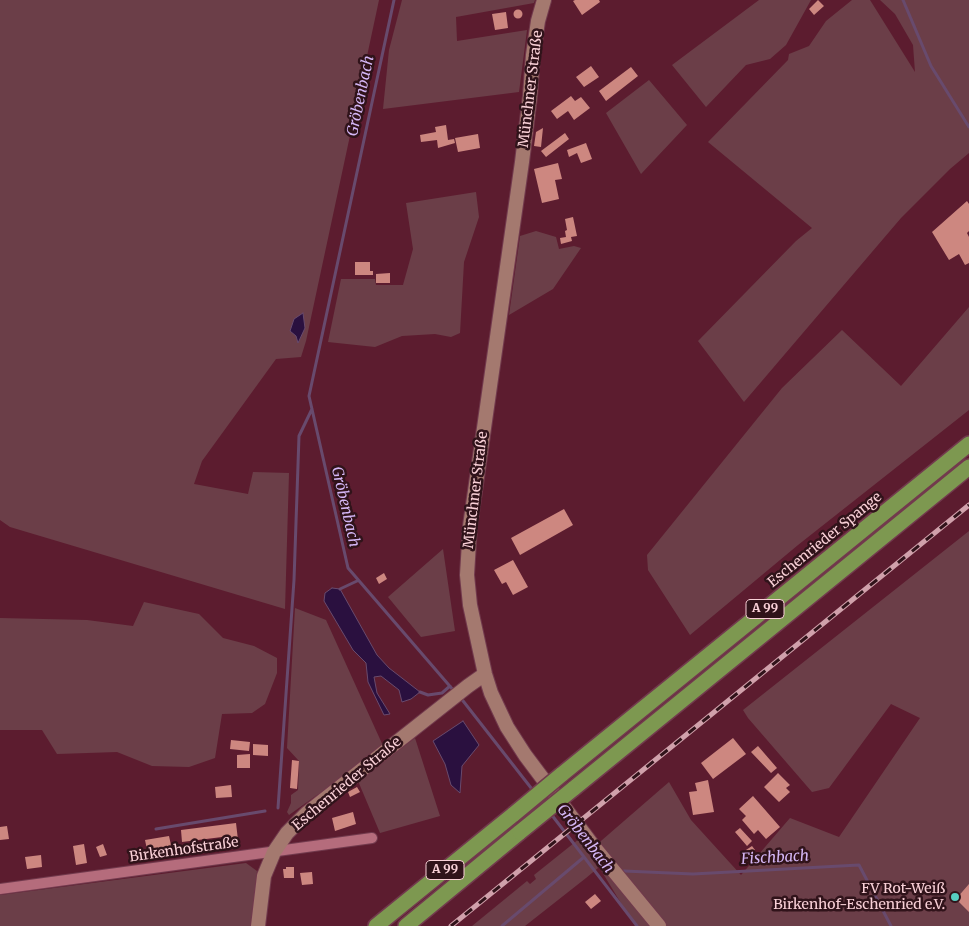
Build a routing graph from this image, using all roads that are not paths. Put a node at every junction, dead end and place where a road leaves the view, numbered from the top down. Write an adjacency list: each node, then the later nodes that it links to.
1 (544, 0): 4 (street, Münchner Straße)
2 (969, 444): 9 (highway, Eschenrieder Spange / A 99, bridge)
3 (969, 467): 10 (highway, A 99, bridge)
4 (485, 674): 6 (street, Eschenrieder Straße); 11 (street, Münchner Straße)
5 (372, 838): 6 (street, Birkenhofstraße)
6 (274, 852): 7 (street, Birkenhofstraße); 8 (street, Eschenrieder Straße)
7 (0, 889)
8 (258, 926)
9 (376, 926)
10 (406, 926)
11 (659, 926)

